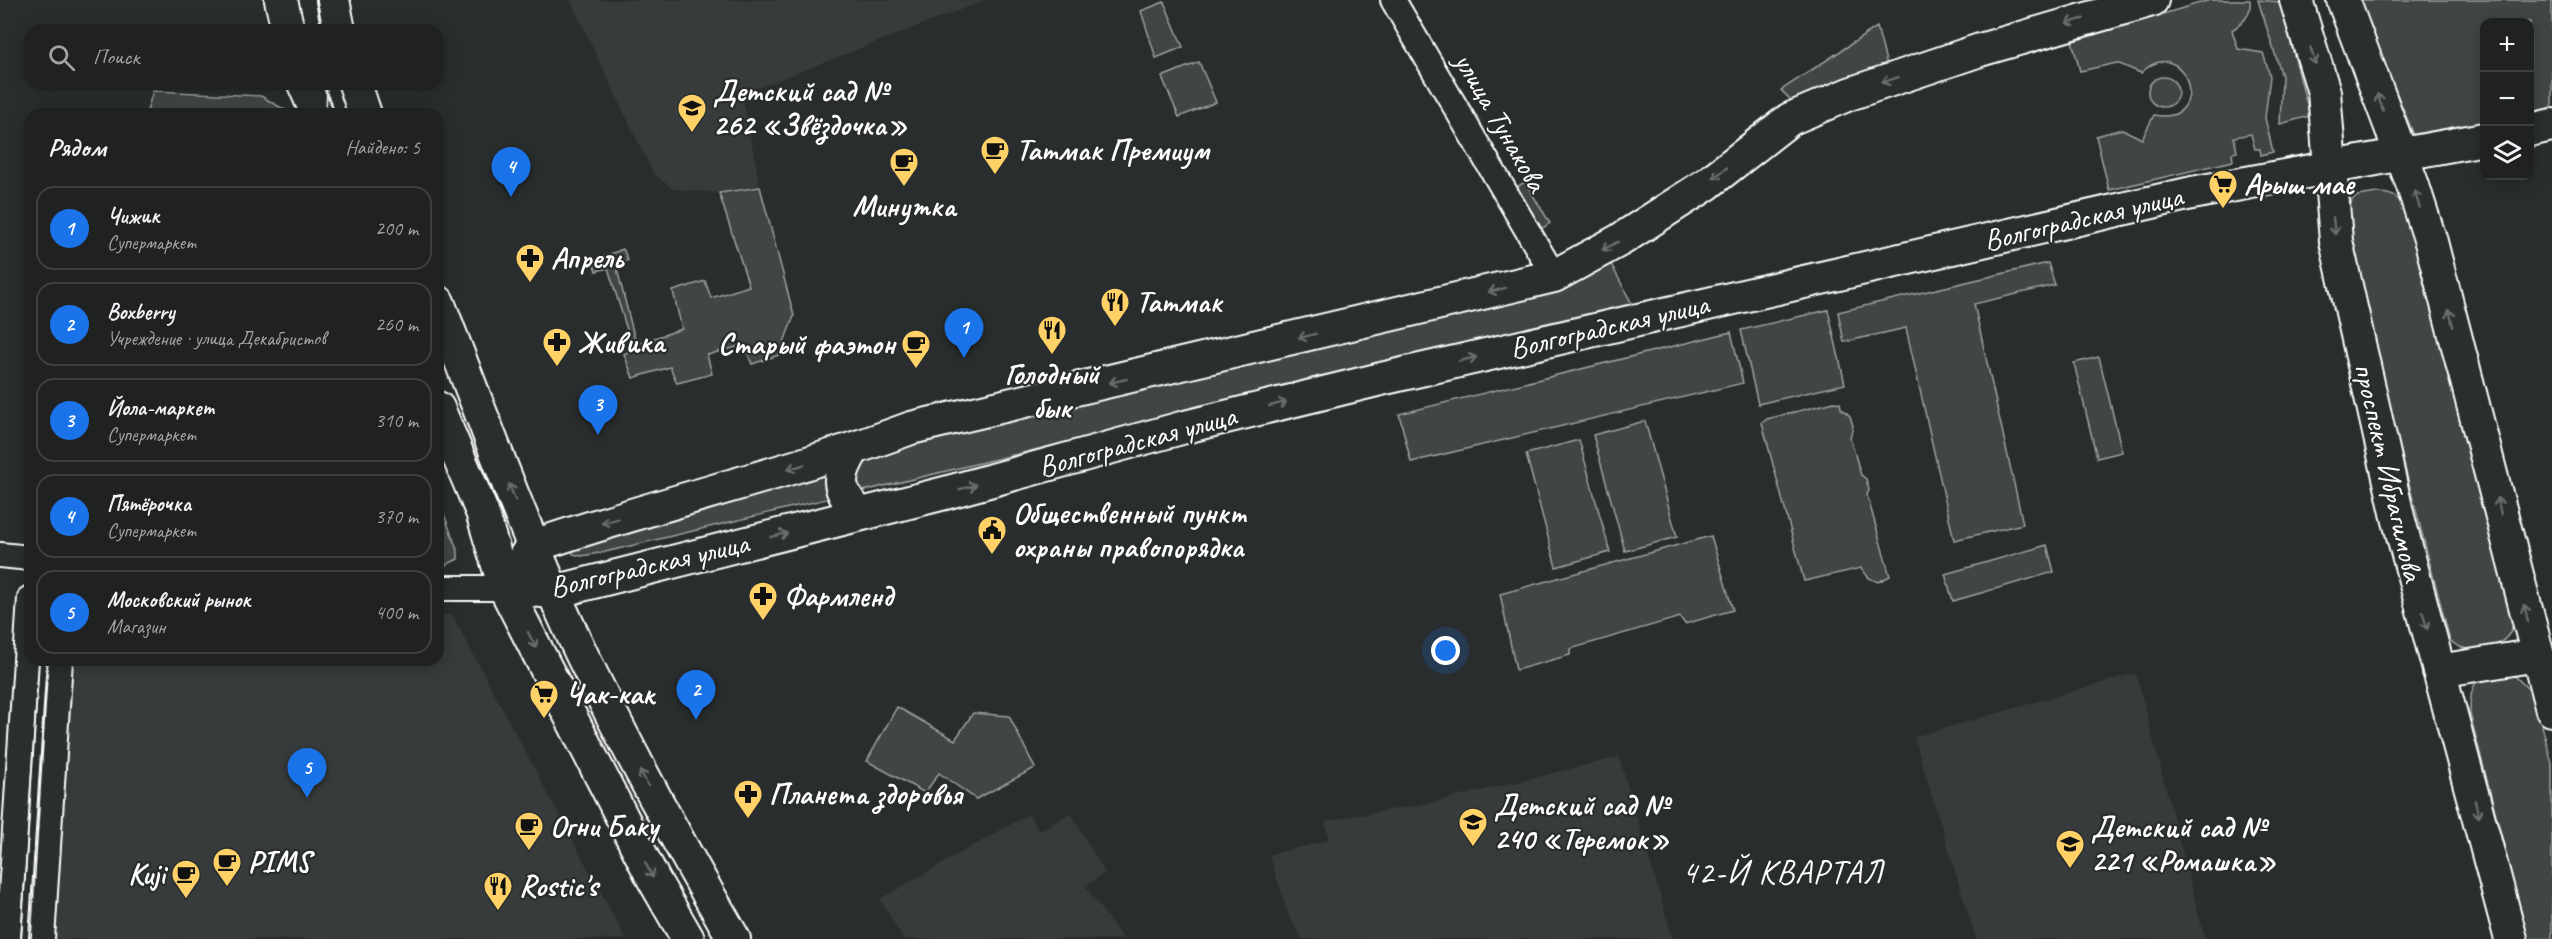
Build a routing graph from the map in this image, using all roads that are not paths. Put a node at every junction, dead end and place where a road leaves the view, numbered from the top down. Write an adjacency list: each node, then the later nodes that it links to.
1 (281, 0): 7 (main road)
2 (333, 0): 8 (main road)
3 (1393, 0): 18 (street, улица Тунакова)
4 (2152, 0): 18 (main road, Волгоградская улица, one-way to 18)
5 (2296, 0): 17 (main road, проспект Ибрагимова, one-way to 17)
6 (2343, 0): 16 (main road, one-way to 6)
7 (287, 24)
8 (338, 24)
9 (307, 90): 11 (main road)
10 (357, 90): 12 (main road)
11 (314, 108)
12 (363, 108)
13 (2552, 125): 14 (main road)
14 (2534, 129)
15 (2480, 140): 16 (main road, Волгоградская улица)
16 (2400, 157): 17 (main road, Волгоградская улица); 29 (main road, one-way to 16)
17 (2331, 168): 22 (main road, Волгоградская улица, one-way to 17); 32 (main road, проспект Ибрагимова, one-way to 32)
18 (1554, 276): 21 (main road, Волгоградская улица, one-way to 21)
19 (444, 317): 23 (main road, one-way to 19)
20 (444, 422): 27 (main road)
21 (853, 450): 22 (main road); 23 (main road, Волгоградская улица, one-way to 23)
22 (860, 514): 28 (main road, Волгоградская улица, one-way to 22)
23 (534, 546): 27 (main road, Волгоградская улица); 28 (main road)
24 (0, 555): 25 (street)
25 (24, 557)
26 (444, 588): 27 (street)
27 (505, 588): 28 (main road, Волгоградская улица); 36 (main road, one-way to 36)
28 (554, 592): 37 (main road, one-way to 28)
29 (2537, 655): 32 (main road); 33 (main road)
30 (26, 666): 34 (street)
31 (60, 666): 35 (street)
32 (2439, 671): 38 (main road, проспект Ибрагимова, one-way to 38)
33 (2552, 710)
34 (8, 939)
35 (42, 939)
36 (688, 939)
37 (734, 939)
38 (2511, 939)

